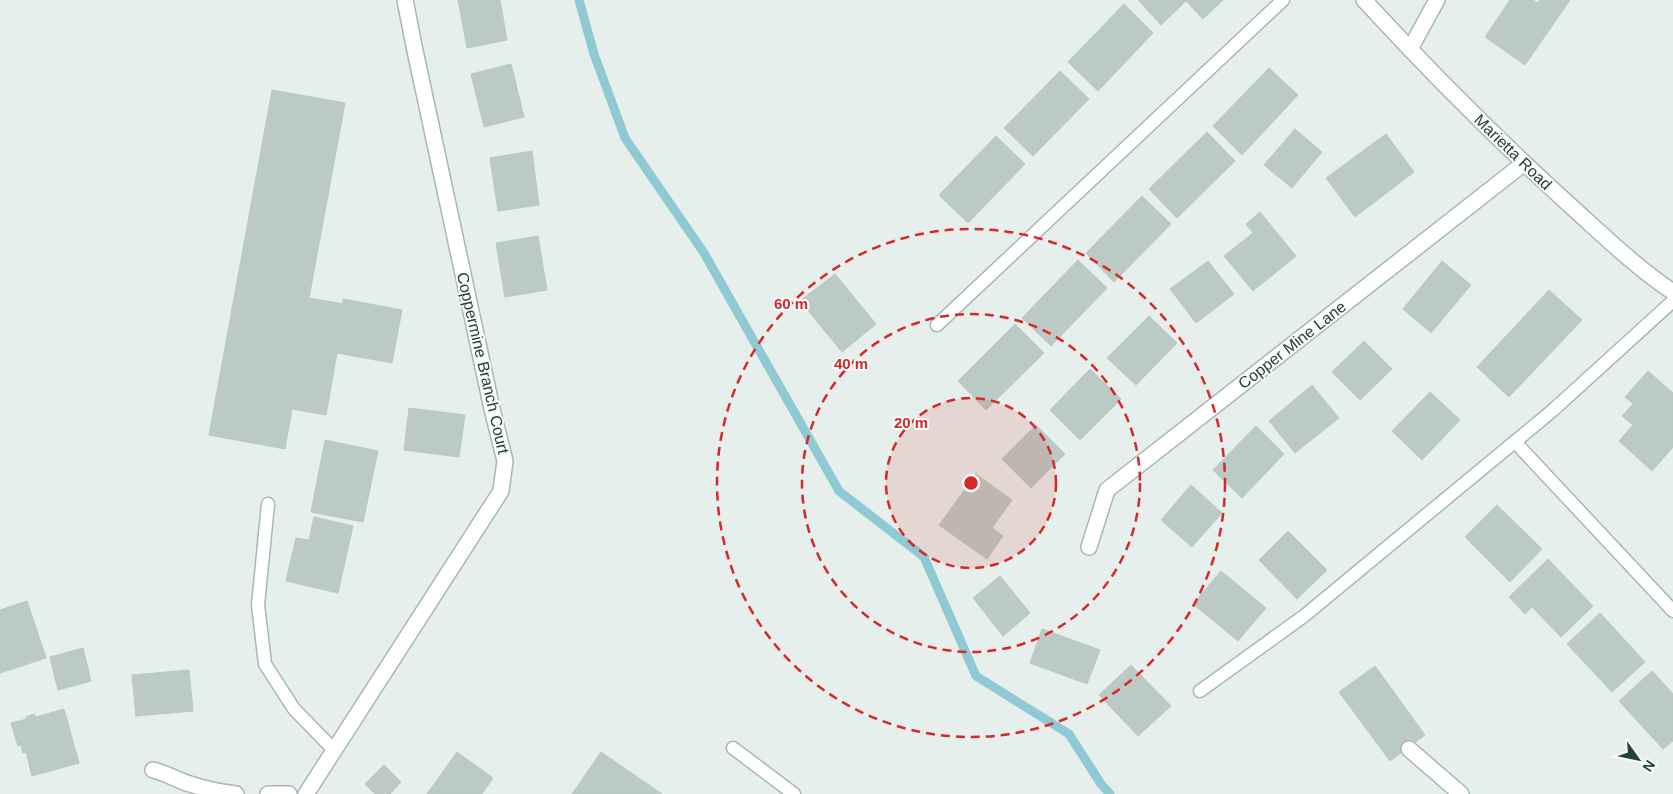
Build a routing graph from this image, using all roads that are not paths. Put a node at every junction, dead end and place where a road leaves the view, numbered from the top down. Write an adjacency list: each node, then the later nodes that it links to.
1 (405, 0): 17 (street, Coppermine Branch Court)
2 (1283, 0): 9 (lane)
3 (1364, 0): 5 (street, Marietta Road)
4 (1437, 0): 5 (street)
5 (1410, 49): 6 (street, Marietta Road)
6 (1524, 164): 7 (street, Marietta Road); 12 (street, Copper Mine Lane)
7 (1673, 292)
8 (1673, 301): 10 (lane)
9 (937, 325)
10 (1515, 442): 13 (lane); 14 (lane)
11 (268, 504): 17 (lane)
12 (1089, 546)
13 (1673, 611)
14 (1200, 691)
15 (733, 748): 23 (lane)
16 (1409, 749): 24 (street)
17 (334, 750): 22 (street, Coppermine Branch Court)
18 (153, 770): 19 (street)
19 (236, 794)
20 (268, 794): 21 (street)
21 (289, 794)
22 (306, 794)
23 (794, 794)
24 (1461, 794)

